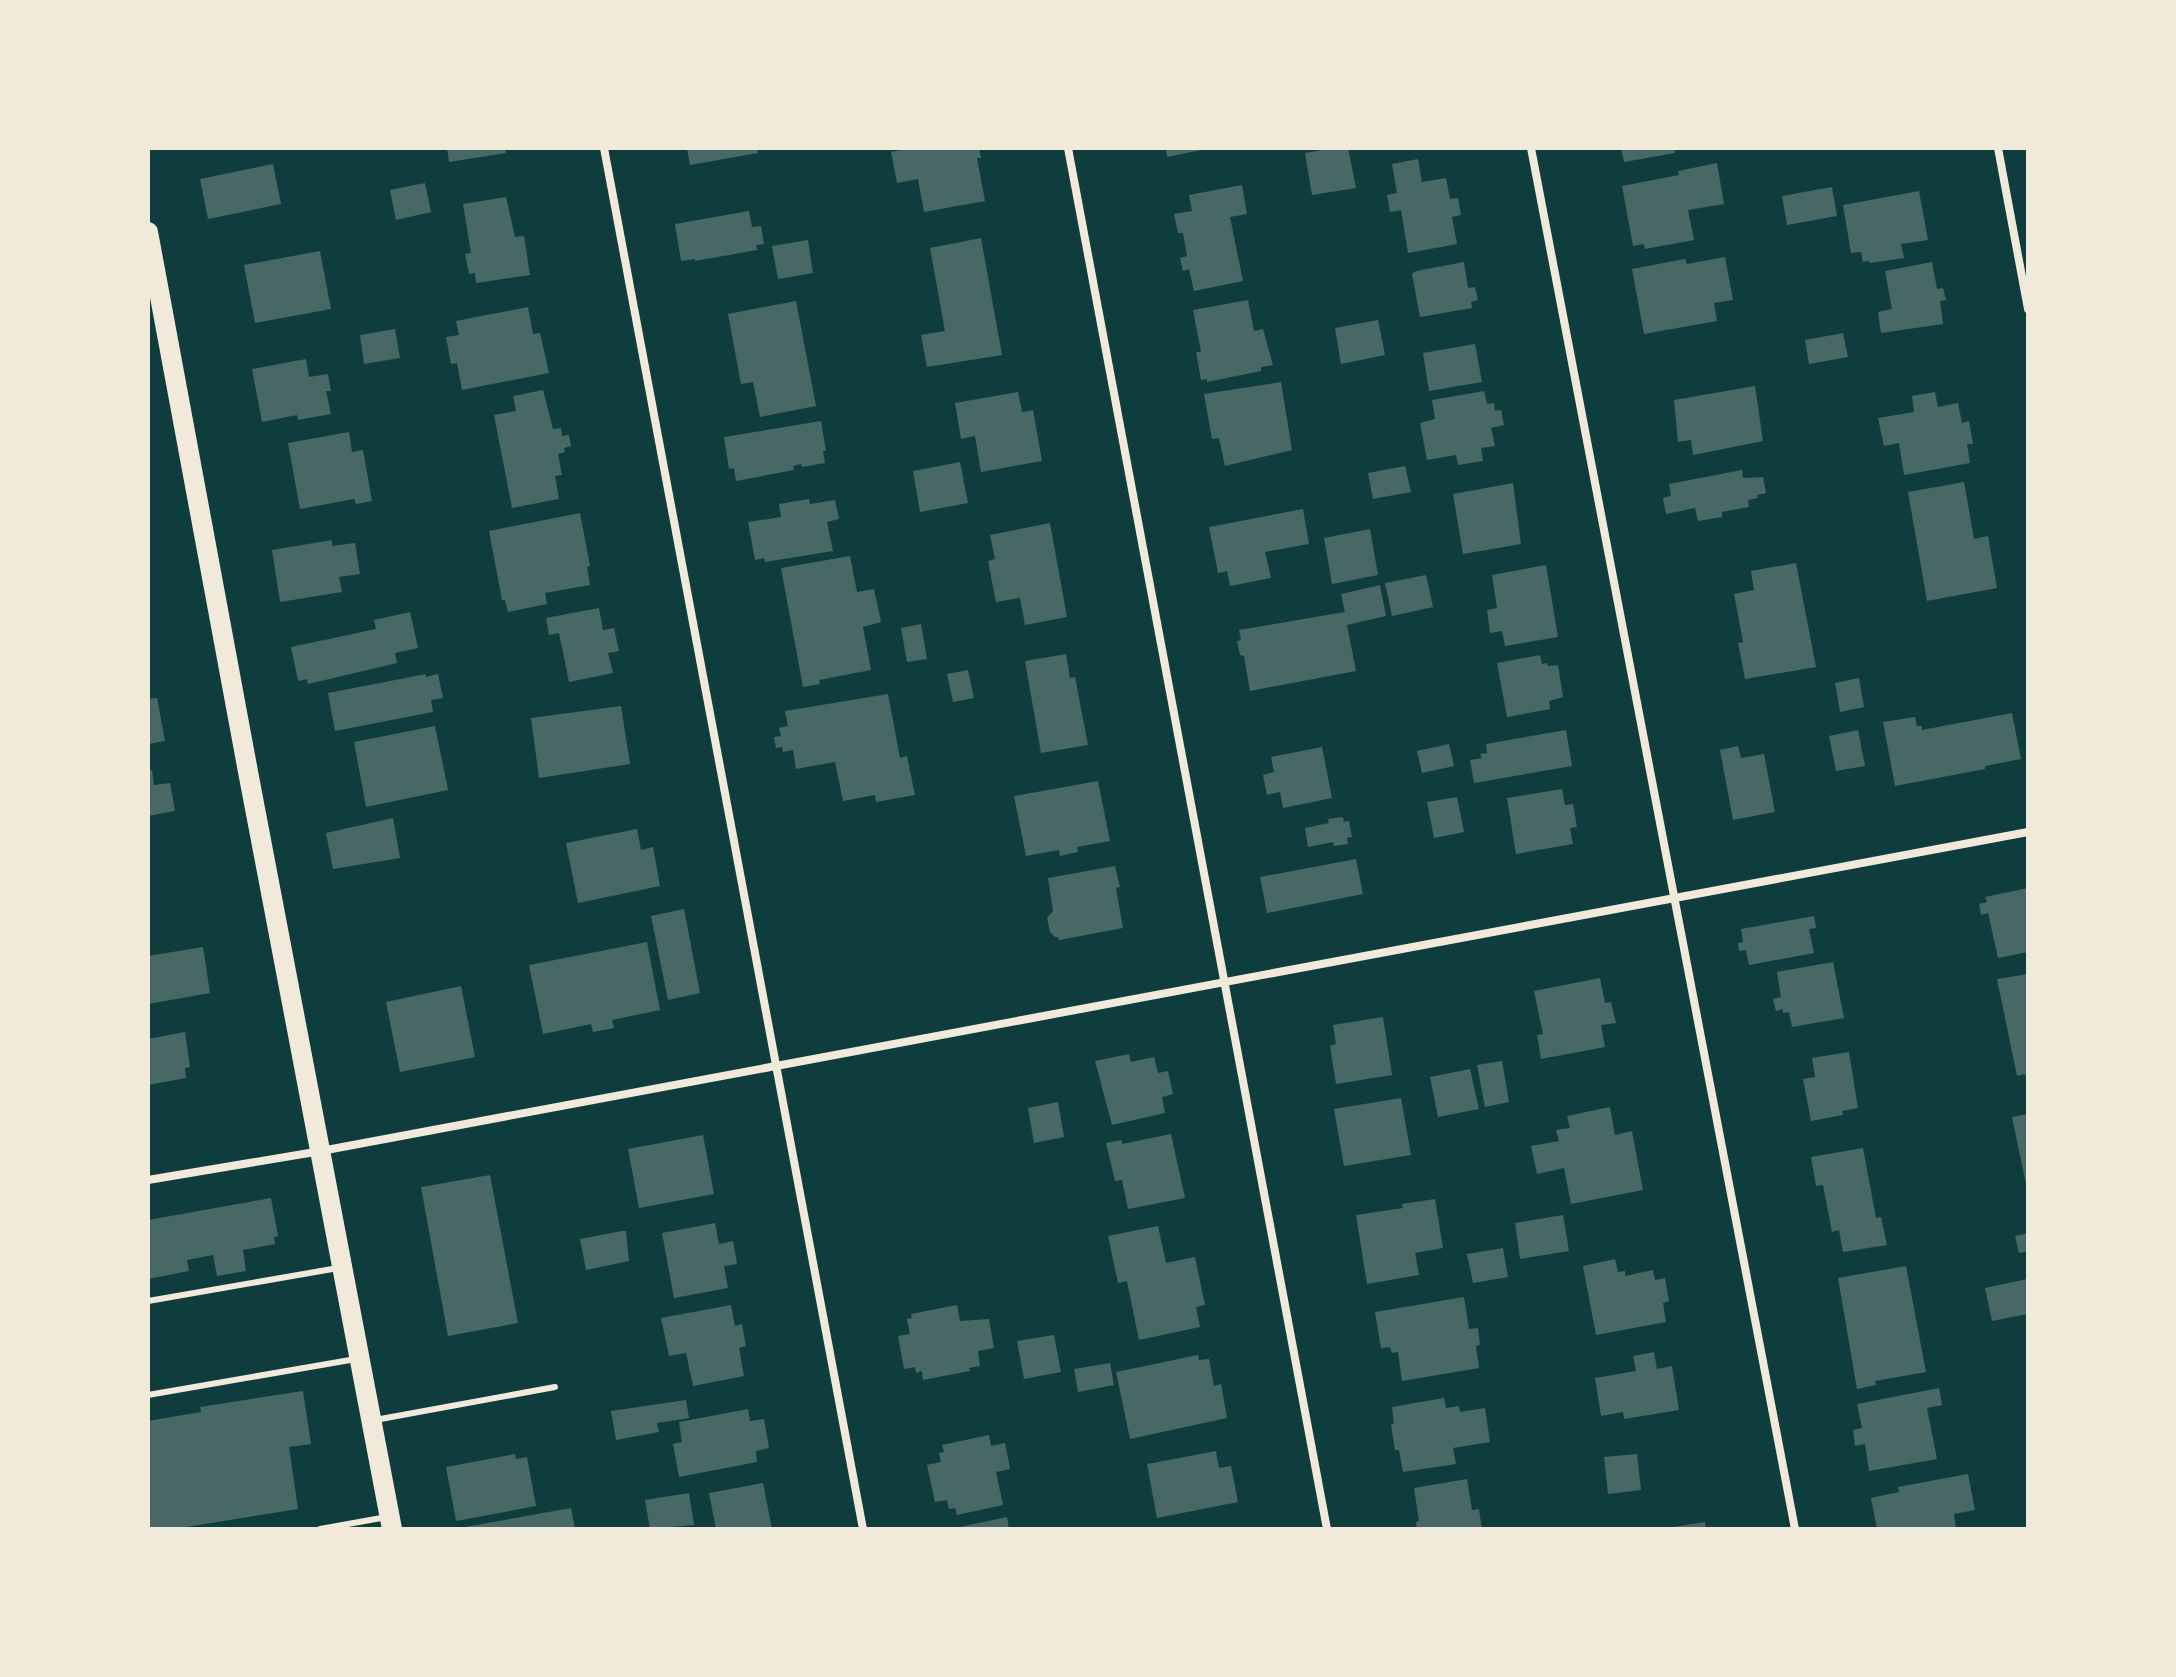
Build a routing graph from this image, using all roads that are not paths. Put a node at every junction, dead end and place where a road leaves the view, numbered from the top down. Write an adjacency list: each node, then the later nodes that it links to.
1 (604, 148): 10 (street)
2 (1068, 148): 9 (street)
3 (1531, 148): 8 (street)
4 (1998, 148): 6 (street)
5 (148, 232): 11 (main road)
6 (2028, 309)
7 (2028, 832): 8 (street)
8 (1674, 897): 9 (street); 23 (street)
9 (1225, 981): 10 (street); 22 (street)
10 (777, 1066): 11 (street); 21 (street)
11 (321, 1151): 12 (street); 13 (main road)
12 (148, 1180)
13 (343, 1267): 14 (lane); 15 (main road)
14 (148, 1301)
15 (360, 1358): 17 (lane); 18 (main road)
16 (555, 1387): 18 (lane)
17 (148, 1395)
18 (371, 1420): 19 (main road)
19 (391, 1523): 20 (lane)
20 (320, 1529)
21 (863, 1529)
22 (1327, 1529)
23 (1795, 1529)

